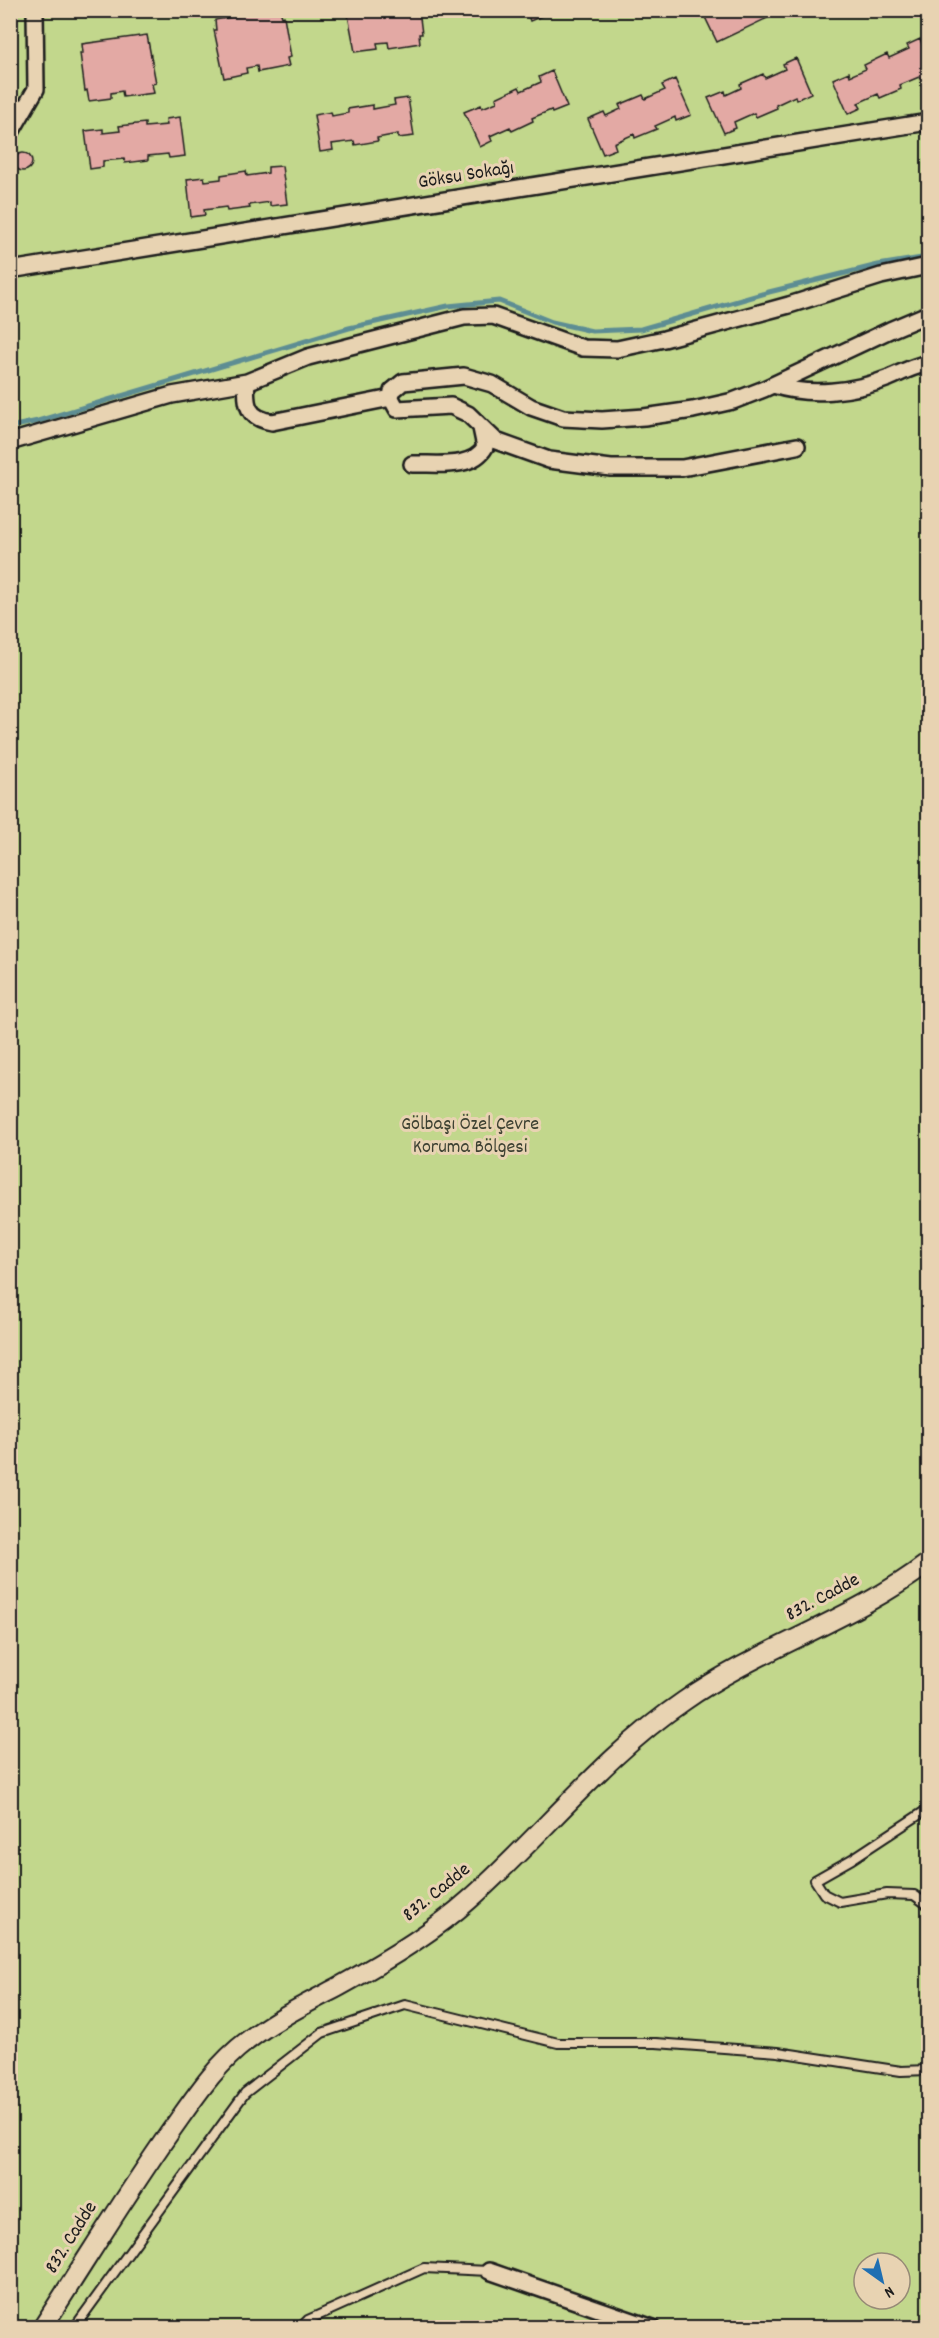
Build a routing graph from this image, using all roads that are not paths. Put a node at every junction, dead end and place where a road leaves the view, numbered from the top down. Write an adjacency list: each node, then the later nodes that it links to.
1 (35, 10): 3 (street)
2 (928, 122): 5 (street, Göksu Sokağı)
3 (10, 134)
4 (928, 266): 8 (street)
5 (10, 270)
6 (928, 314): 9 (street)
7 (928, 363): 9 (street)
8 (247, 382): 10 (street); 12 (street)
9 (773, 385): 10 (street)
10 (391, 398): 11 (street)
11 (481, 428): 13 (street); 14 (street)
12 (10, 442)
13 (797, 446)
14 (412, 464)
15 (928, 1563): 20 (street, 832. Cadde)
16 (928, 1809): 17 (lane)
17 (928, 1905)
18 (928, 2070): 21 (lane)
19 (489, 2271): 22 (lane); 23 (street)
20 (42, 2328)
21 (74, 2328)
22 (300, 2328)
23 (653, 2328)

